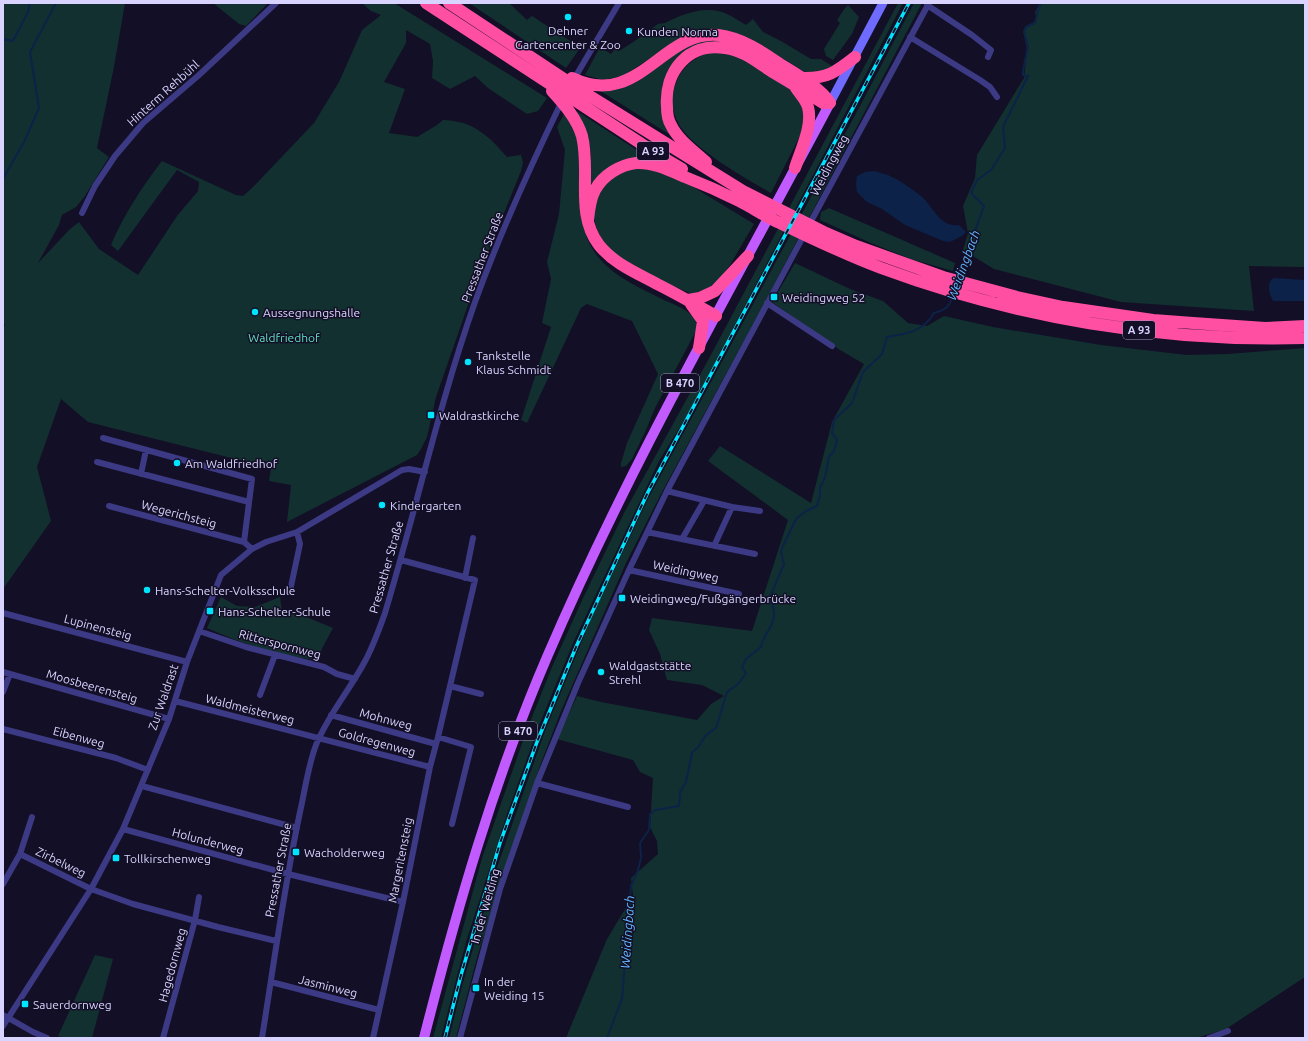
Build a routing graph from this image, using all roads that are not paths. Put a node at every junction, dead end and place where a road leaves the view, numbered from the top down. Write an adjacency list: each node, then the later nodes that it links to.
1 (276, 3): 19 (street, Hinterm Rehbühl)
2 (426, 3): 10 (highway, A 93)
3 (448, 3): 12 (highway, A 93)
4 (619, 3): 33 (street, Pressather Straße)
5 (883, 3): 8 (main road)
6 (928, 4): 7 (street, Weidingweg); 9 (street, Weidingweg)
7 (910, 37): 13 (street); 24 (street, Weidingweg)
8 (855, 57): 11 (highway); 14 (main road)
9 (988, 57)
10 (541, 80): 17 (highway, A 93); 20 (highway)
11 (797, 81): 12 (highway); 14 (highway); 15 (highway); 16 (highway)
12 (588, 89): 16 (highway, A 93)
13 (997, 97)
14 (830, 103): 15 (main road, B 470)
15 (796, 168): 21 (main road, B 470)
16 (726, 180): 18 (highway, A 93)
17 (726, 194): 18 (highway, A 93); 20 (highway)
18 (741, 196): 22 (highway, A 93)
19 (82, 213)
20 (588, 220): 23 (highway)
21 (748, 256): 23 (highway); 25 (main road, B 470)
22 (941, 282): 26 (highway, A 93); 27 (highway, A 93)
23 (688, 300): 25 (highway); 29 (highway)
24 (766, 303): 28 (street); 35 (street, Weidingweg)
25 (716, 316): 29 (main road, B 470)
26 (1305, 326)
27 (1305, 338)
28 (832, 346)
29 (699, 348): 99 (main road, B 470)
30 (103, 438): 31 (street)
31 (146, 450): 34 (street); 37 (street)
32 (97, 462): 34 (street)
33 (425, 472): 41 (street, Zur Waldrast); 49 (street, Pressather Straße)
34 (141, 474): 37 (street)
35 (667, 491): 36 (street); 42 (street, Weidingweg)
36 (704, 501): 39 (street); 44 (street)
37 (249, 502): 45 (street)
38 (109, 506): 45 (street, Wegerichsteig)
39 (732, 507): 40 (street); 46 (street)
40 (760, 511)
41 (297, 532): 47 (street, Zur Waldrast); 52 (street)
42 (647, 532): 44 (street); 50 (street, Weidingweg)
43 (473, 538): 51 (street)
44 (682, 539): 46 (street)
45 (244, 542): 47 (street)
46 (714, 546): 48 (street)
47 (252, 549): 55 (street, Zur Waldrast)
48 (755, 554)
49 (401, 560): 51 (street); 61 (street, Pressather Straße)
50 (629, 570): 53 (street, Weidingweg); 56 (street, Weidingweg)
51 (465, 578): 62 (street, Margeritensteig)
52 (290, 591)
53 (739, 594)
54 (3, 613): 58 (street, Lupinensteig)
55 (199, 631): 57 (street, Ritterspornweg); 58 (street, Zur Waldrast)
56 (595, 646): 75 (street, In der Weiding)
57 (275, 655): 61 (street, Ritterspornweg); 65 (street)
58 (187, 662): 66 (street, Zur Waldrast)
59 (3, 672): 60 (street, Moosbeerensteig)
60 (10, 674): 63 (street); 68 (street, Moosbeerensteig)
61 (354, 680): 67 (street, Pressather Straße)
62 (450, 686): 64 (street); 70 (street, Margeritensteig)
63 (3, 692)
64 (481, 694)
65 (260, 695)
66 (175, 701): 68 (street, Zur Waldrast); 71 (street, Waldmeisterweg)
67 (331, 715): 71 (street, Pressather Straße); 72 (street, Mohnweg)
68 (169, 718): 74 (street, Zur Waldrast)
69 (3, 729): 74 (street, Eibenweg)
70 (438, 737): 72 (street, Margeritensteig); 79 (street)
71 (319, 738): 73 (street, Goldregenweg); 80 (street, Pressather Straße)
72 (436, 744): 73 (street, Margeritensteig)
73 (430, 767): 87 (street, Margeritensteig)
74 (148, 770): 76 (street, Zur Waldrast)
75 (537, 782): 77 (street); 100 (street, In der Weiding)
76 (142, 786): 80 (street); 81 (street, Zur Waldrast)
77 (628, 807)
78 (32, 817): 82 (street, Zirbelweg)
79 (452, 824)
80 (297, 828): 83 (street, Pressather Straße)
81 (123, 829): 83 (street, Holunderweg); 85 (street, Zur Waldrast)
82 (20, 854): 84 (street, Zirbelweg); 85 (street, Zirbelweg)
83 (288, 874): 87 (street, Holunderweg); 89 (street, Pressather Straße)
84 (3, 884)
85 (91, 889): 88 (street); 92 (street, Zur Waldrast)
86 (199, 897): 88 (street, Hagedornweg)
87 (403, 902): 91 (street, Margeritensteig)
88 (195, 920): 89 (street); 96 (street, Hagedornweg)
89 (276, 941): 90 (street, Pressather Straße)
90 (271, 982): 91 (street, Jasminweg); 97 (street, Pressather Straße)
91 (379, 1010): 98 (street, Margeritensteig)
92 (6, 1016): 93 (street, Zur Waldrast); 95 (street)
93 (3, 1026)
94 (1228, 1031): 101 (street)
95 (47, 1038)
96 (163, 1038)
97 (262, 1038)
98 (373, 1038)
99 (424, 1038)
100 (460, 1038)
101 (1209, 1038)

